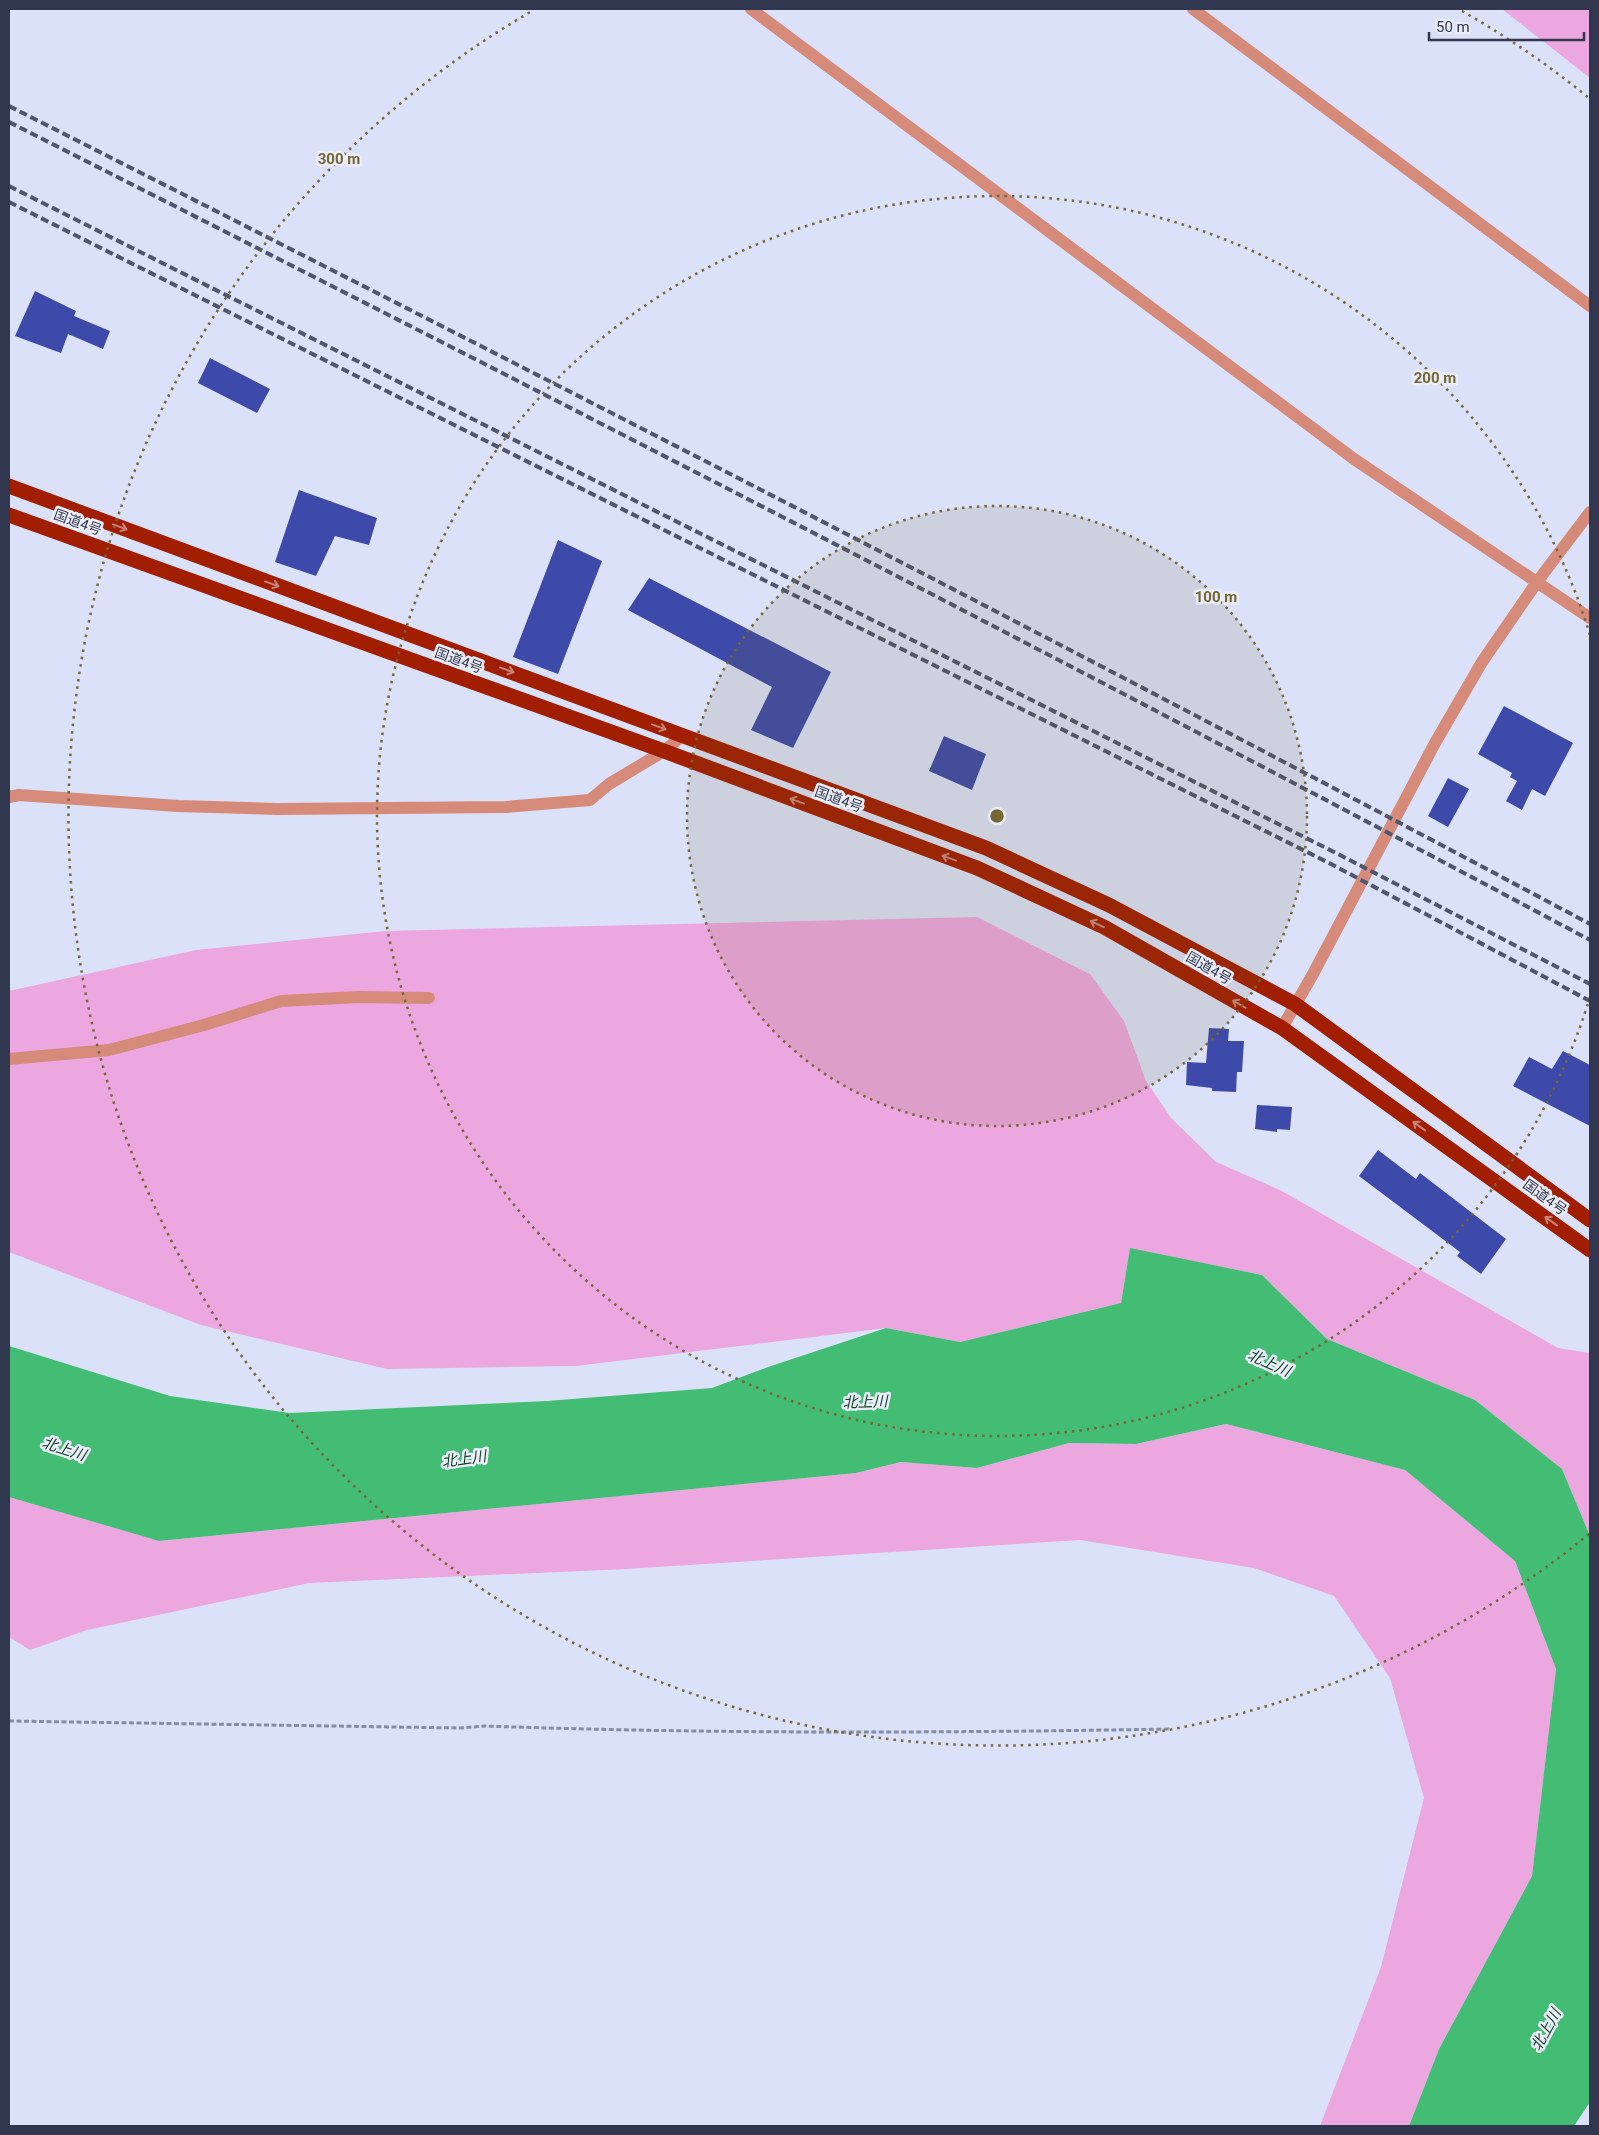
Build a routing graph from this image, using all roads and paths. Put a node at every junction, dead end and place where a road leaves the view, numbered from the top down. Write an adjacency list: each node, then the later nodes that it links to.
1 (751, 9): 7 (street)
2 (1193, 9): 3 (street)
3 (1590, 306)
4 (9, 486): 9 (highway, 国道4号, one-way to 9)
5 (1590, 512): 7 (street)
6 (9, 515): 10 (highway, 国道4号)
7 (1537, 582): 8 (street); 13 (street)
8 (1590, 618)
9 (682, 736): 10 (street); 13 (highway, 国道4号)
10 (664, 751): 11 (street); 14 (highway, 国道4号, one-way to 10)
11 (9, 797)
12 (429, 998): 15 (street)
13 (1295, 1004): 14 (street); 16 (highway, 国道4号)
14 (1282, 1028): 17 (highway, 国道4号, one-way to 14)
15 (9, 1059)
16 (1590, 1220)
17 (1590, 1250)
18 (9, 1721): 19 (path)
19 (1171, 1730)

